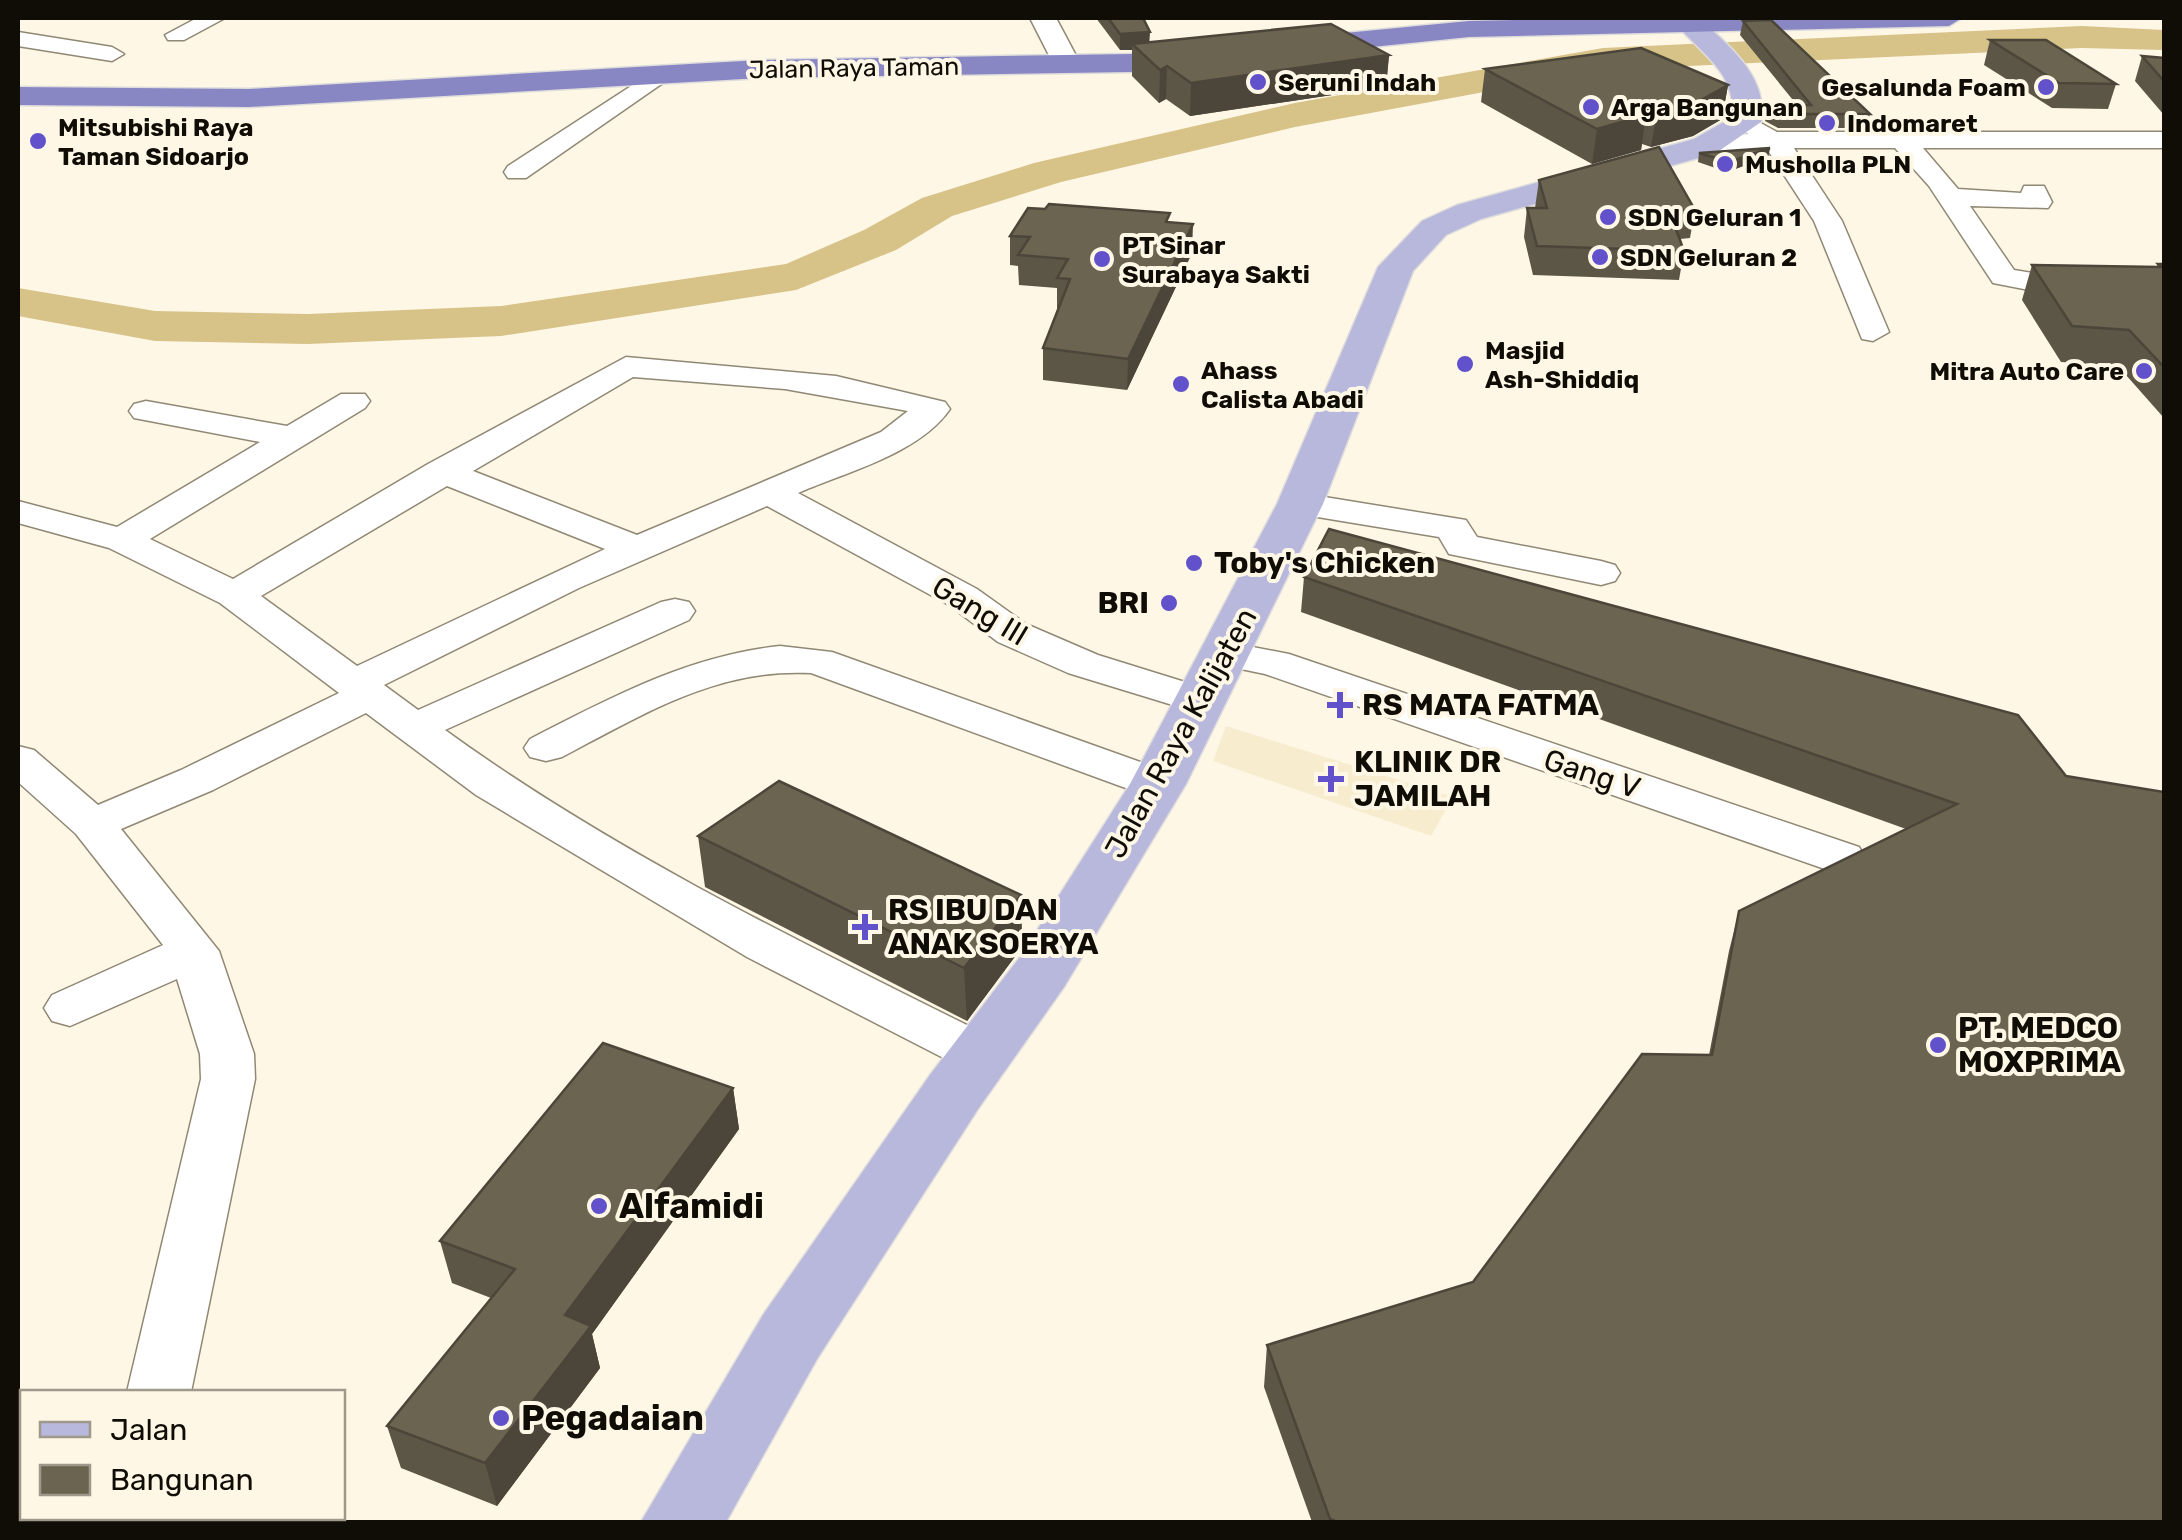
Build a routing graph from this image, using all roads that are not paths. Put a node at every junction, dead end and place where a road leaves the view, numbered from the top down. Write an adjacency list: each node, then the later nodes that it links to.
1 (214, 18): 6 (street)
2 (1043, 18): 10 (street)
3 (1496, 18): 10 (highway, Jalan Raya Taman)
4 (1949, 18): 7 (highway, Jalan Raya Taman)
5 (61, 22): 8 (street)
6 (176, 35)
7 (1702, 36): 10 (highway, Jalan Raya Taman); 14 (main road)
8 (18, 39): 9 (street)
9 (112, 54)
10 (1066, 62): 11 (highway, Jalan Raya Taman); 12 (highway, Jalan Raya Taman)
11 (662, 73): 13 (highway, Jalan Raya Taman); 17 (street)
12 (18, 86)
13 (18, 96)
14 (1760, 131): 15 (street); 21 (street); 27 (main road, Jalan Raya Kalijaten)
15 (1902, 140): 16 (street); 19 (street)
16 (2164, 140)
17 (517, 172)
18 (2034, 192): 19 (street)
19 (1949, 196): 20 (street)
20 (2164, 286)
21 (1874, 332)
22 (353, 401): 24 (street)
23 (146, 412): 24 (street)
24 (296, 438): 29 (street)
25 (441, 472): 26 (street); 30 (street); 32 (street)
26 (770, 493): 30 (street); 34 (street, Gang III)
27 (1300, 504): 31 (street); 34 (main road, Jalan Raya Kalijaten)
28 (18, 512): 29 (street)
29 (122, 540): 32 (street)
30 (639, 550): 35 (street)
31 (1601, 573)
32 (234, 595): 35 (street)
33 (675, 612): 36 (street)
34 (1215, 678): 39 (main road, Jalan Raya Kalijaten); 41 (street, Gang V)
35 (364, 688): 36 (street); 40 (street)
36 (416, 728): 44 (street)
37 (546, 748): 39 (street)
38 (18, 758): 40 (street)
39 (1158, 784): 44 (main road, Jalan Raya Kalijaten)
40 (112, 815): 42 (street)
41 (1842, 858)
42 (194, 951): 43 (street); 45 (street)
43 (70, 1008)
44 (980, 1054): 46 (main road, Jalan Raya Kalijaten)
45 (158, 1390)
46 (682, 1522)

